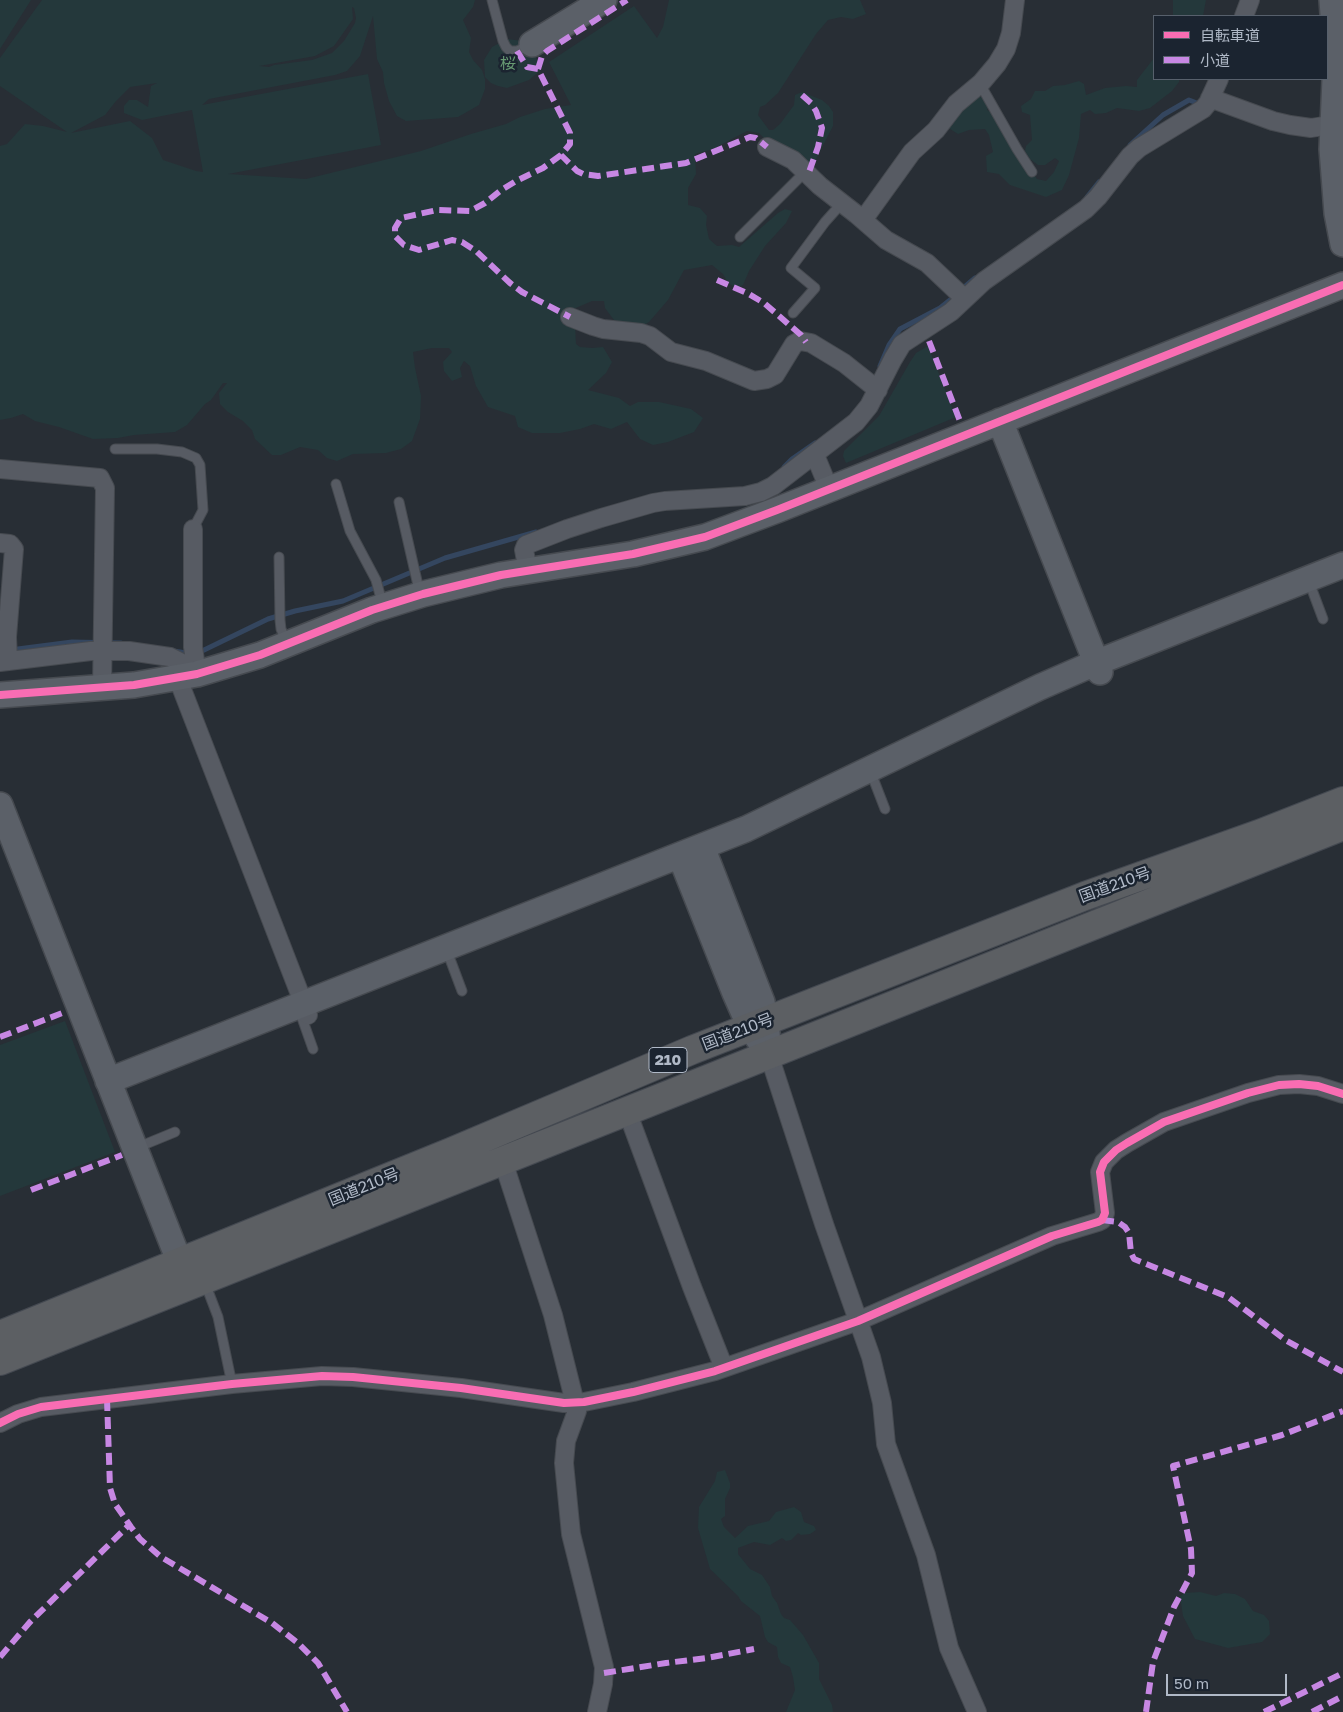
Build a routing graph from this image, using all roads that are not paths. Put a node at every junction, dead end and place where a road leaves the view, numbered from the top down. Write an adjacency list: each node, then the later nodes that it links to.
1 (492, 0): 7 (lane)
2 (604, 0): 7 (street)
3 (1015, 0): 9 (street)
4 (1250, 0): 6 (street)
5 (1332, 0): 11 (street)
6 (1244, 15)
7 (532, 44)
8 (1219, 80): 10 (street)
9 (980, 84): 14 (lane); 16 (street)
10 (1210, 98): 11 (street); 20 (street)
11 (1337, 124): 18 (street)
12 (767, 146): 13 (street)
13 (805, 172): 15 (street); 17 (lane)
14 (1032, 172)
15 (842, 203): 16 (street); 21 (lane)
16 (863, 220): 20 (street)
17 (740, 237)
18 (1343, 244)
19 (1343, 285): 24 (street)
20 (964, 298): 23 (street)
21 (793, 313)
22 (570, 317): 23 (street)
23 (878, 390): 26 (street)
24 (1000, 421): 29 (street); 45 (street)
25 (115, 449): 31 (lane)
26 (815, 454): 29 (street); 35 (street)
27 (0, 469): 42 (street)
28 (336, 484): 39 (lane)
29 (829, 489): 35 (street)
30 (399, 502): 38 (lane)
31 (193, 529): 44 (street)
32 (0, 543): 43 (street)
33 (279, 557): 41 (lane)
34 (1343, 565): 45 (street)
35 (528, 570): 38 (street)
36 (1343, 575): 37 (street)
37 (1311, 587): 40 (lane); 45 (street)
38 (420, 595): 39 (street)
39 (383, 606): 41 (street)
40 (1323, 619)
41 (288, 644): 44 (street)
42 (103, 645): 43 (street); 44 (street); 46 (street)
43 (4, 662)
44 (190, 664): 46 (street); 56 (street)
45 (1098, 667): 48 (street); 53 (street)
46 (102, 688): 47 (street)
47 (0, 695)
48 (873, 778): 51 (lane); 53 (street)
49 (1343, 801): 57 (highway, 国道210号 / 210)
50 (0, 805): 60 (street)
51 (885, 809)
52 (1343, 826): 59 (highway, 国道210号 / 210)
53 (693, 856): 54 (street); 56 (street); 57 (street)
54 (450, 959): 55 (lane); 56 (street)
55 (462, 991)
56 (305, 1012): 58 (lane); 60 (street)
57 (758, 1024): 59 (street); 66 (highway, 国道210号 / 210)
58 (314, 1049)
59 (769, 1055): 62 (highway, 国道210号 / 210); 67 (street)
60 (111, 1087): 64 (street)
61 (1343, 1094): 67 (street)
62 (627, 1111): 65 (highway, 国道210号 / 210); 70 (street)
63 (175, 1132): 64 (lane)
64 (135, 1148): 66 (street)
65 (503, 1161): 66 (highway, 国道210号 / 210); 72 (street)
66 (190, 1276): 68 (highway, 国道210号 / 210); 69 (highway, 国道210号 / 210); 71 (lane)
67 (858, 1321): 70 (street); 75 (street)
68 (0, 1335)
69 (0, 1361)
70 (724, 1368): 72 (street)
71 (232, 1384): 72 (street); 73 (street)
72 (575, 1402): 74 (street)
73 (0, 1423)
74 (597, 1712)
75 (977, 1712)

